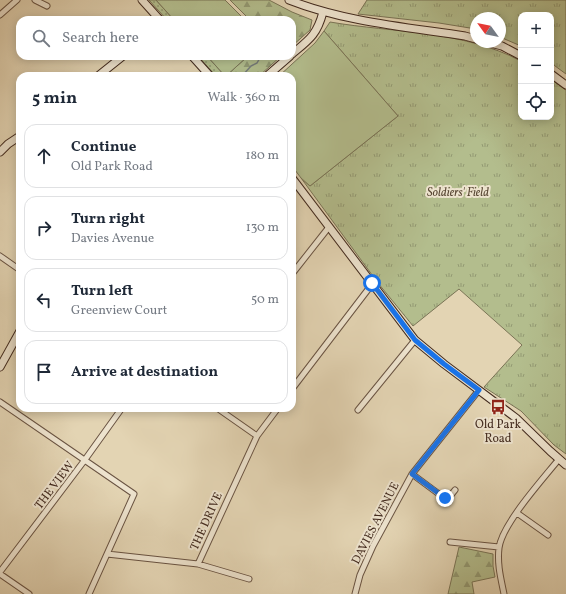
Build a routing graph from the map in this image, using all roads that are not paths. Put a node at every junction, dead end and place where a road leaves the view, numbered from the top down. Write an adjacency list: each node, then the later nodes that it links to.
1 (17, 0): 7 (street)
2 (35, 0): 5 (street)
3 (142, 0): 8 (street)
4 (290, 0): 6 (street)
5 (47, 6)
6 (323, 12): 9 (street); 11 (street)
7 (0, 15)
8 (156, 16)
9 (470, 37)
10 (506, 48): 12 (street)
11 (296, 51)
12 (518, 54)
13 (118, 60): 16 (street)
14 (196, 60): 17 (street)
15 (286, 60): 18 (street)
16 (103, 72)
17 (206, 72)
18 (272, 72)
19 (554, 76): 20 (street)
20 (566, 85)
21 (16, 139): 22 (street)
22 (0, 152)
23 (296, 183): 24 (street)
24 (329, 227): 27 (street); 28 (street)
25 (0, 256): 26 (street)
26 (16, 267)
27 (296, 269)
28 (372, 283): 30 (street); 32 (street)
29 (16, 338): 31 (street)
30 (415, 340): 33 (street); 35 (street)
31 (0, 367)
32 (296, 384)
33 (479, 390): 40 (street); 43 (street, DAVIES AVENUE)
34 (0, 402): 41 (street)
35 (358, 410)
36 (119, 412): 41 (street, THE VIEW)
37 (223, 412): 39 (street)
38 (275, 412): 39 (street, THE DRIVE)
39 (257, 436): 50 (street, THE DRIVE)
40 (559, 459): 42 (street); 45 (street)
41 (84, 461): 49 (street); 51 (street, THE VIEW)
42 (566, 465)
43 (412, 474): 44 (street); 55 (street, DAVIES AVENUE)
44 (455, 490)
45 (516, 513): 46 (street); 48 (street)
46 (548, 535)
47 (450, 542): 48 (street)
48 (499, 547): 56 (street)
49 (107, 554): 50 (street, THE DRIVE); 54 (street)
50 (198, 564): 52 (street)
51 (0, 573): 53 (street)
52 (249, 579)
53 (29, 594)
54 (89, 594)
55 (355, 594)
56 (504, 594)

